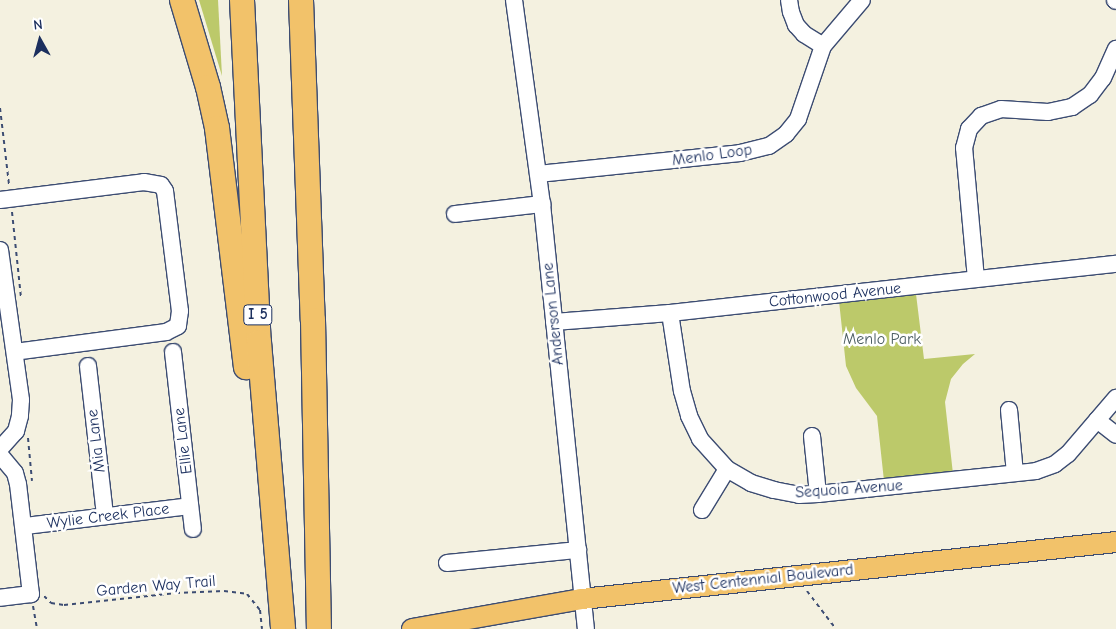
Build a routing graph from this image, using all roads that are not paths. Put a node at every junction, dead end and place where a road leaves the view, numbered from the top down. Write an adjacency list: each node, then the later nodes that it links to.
1 (182, 0): 35 (highway)
2 (242, 0): 35 (highway, I 5)
3 (301, 0): 10 (highway)
4 (307, 0): 10 (highway)
5 (514, 0): 11 (street, Anderson Lane)
6 (789, 0): 8 (street)
7 (862, 0): 8 (street, Menlo Loop)
8 (823, 46): 11 (street, Menlo Loop)
9 (1116, 49): 17 (street)
10 (303, 55): 45 (highway)
11 (538, 174): 13 (street, Anderson Lane)
12 (0, 200): 20 (street)
13 (542, 204): 14 (street); 19 (street, Anderson Lane)
14 (455, 214)
15 (0, 250): 20 (street)
16 (1116, 264): 17 (street, Cottonwood Avenue)
17 (976, 279): 18 (street, Cottonwood Avenue)
18 (670, 312): 19 (street, Cottonwood Avenue); 30 (street, Sequoia Avenue)
19 (554, 322): 40 (street, Anderson Lane)
20 (15, 352): 28 (street)
21 (173, 352): 33 (street, Ellie Lane)
22 (88, 366): 36 (street, Mia Lane)
23 (1116, 398): 25 (street, Sequoia Avenue)
24 (1009, 410): 31 (street)
25 (1097, 420): 26 (street); 31 (street, Sequoia Avenue)
26 (1116, 435)
27 (812, 436): 32 (street)
28 (0, 448)
29 (0, 455): 37 (street)
30 (727, 469): 32 (street, Sequoia Avenue); 34 (street)
31 (1015, 473): 32 (street, Sequoia Avenue)
32 (818, 494)
33 (190, 506): 36 (street, Wylie Creek Place); 38 (street, Ellie Lane)
34 (702, 510)
35 (272, 511): 44 (highway, I 5)
36 (105, 516): 37 (street, Wylie Creek Place)
37 (25, 526): 42 (street)
38 (193, 529)
39 (1116, 542): 43 (main road, West Centennial Boulevard)
40 (578, 550): 41 (street); 43 (street, Anderson Lane)
41 (447, 563)
42 (0, 598)
43 (582, 599): 46 (main road, West Centennial Boulevard); 47 (street, Anderson Lane)
44 (283, 629)
45 (319, 629)
46 (412, 629)
47 (586, 629)

